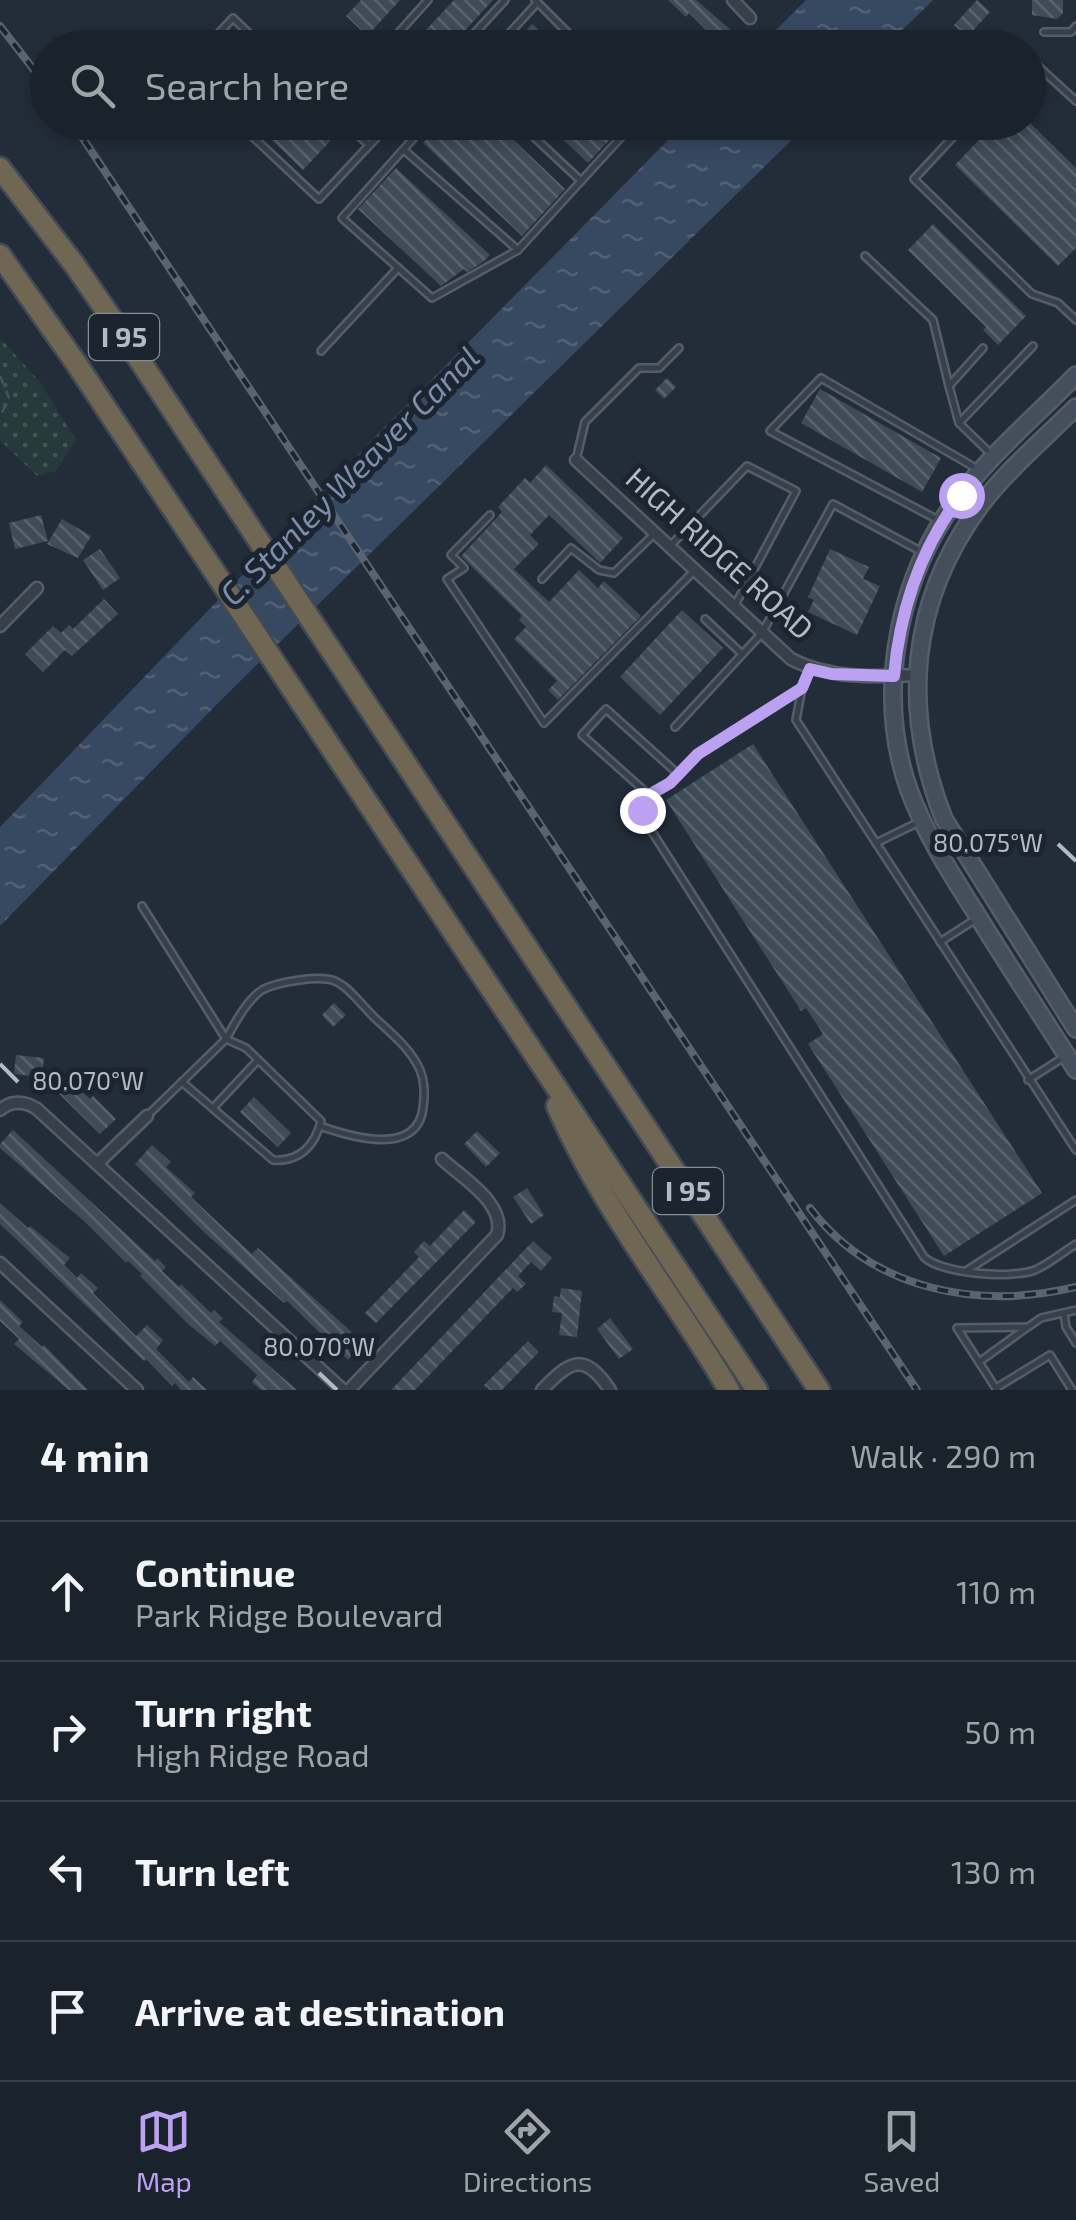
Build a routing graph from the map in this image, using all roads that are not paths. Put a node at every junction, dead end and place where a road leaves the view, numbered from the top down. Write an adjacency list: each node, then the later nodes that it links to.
1 (428, 0): 9 (lane)
2 (505, 0): 10 (lane)
3 (732, 0): 5 (street)
4 (536, 1): 11 (lane); 12 (lane)
5 (750, 18)
6 (1076, 26): 13 (lane)
7 (222, 30): 8 (lane)
8 (245, 30)
9 (401, 30)
10 (478, 30)
11 (511, 30)
12 (565, 30)
13 (1046, 32)
14 (1046, 74): 15 (lane)
15 (1076, 102)
16 (257, 140): 23 (lane)
17 (363, 140): 23 (lane)
18 (374, 140): 23 (lane)
19 (413, 140): 24 (lane)
20 (538, 140): 26 (lane)
21 (619, 140): 26 (lane)
22 (950, 140): 31 (lane)
23 (369, 146)
24 (404, 150): 27 (lane); 30 (lane)
25 (0, 168): 94 (highway, I 95)
26 (582, 181): 27 (lane)
27 (518, 250): 30 (lane)
28 (0, 255): 73 (highway, I 95)
29 (865, 256): 37 (lane)
30 (398, 268): 35 (lane)
31 (1076, 320)
32 (1033, 346): 39 (lane)
33 (678, 348): 41 (lane)
34 (983, 348): 37 (lane)
35 (322, 352)
36 (1076, 375): 40 (street)
37 (949, 386): 39 (lane)
38 (1076, 407): 43 (street)
39 (958, 423): 40 (lane)
40 (995, 458): 42 (street)
41 (576, 460): 46 (street, HIGH RIDGE ROAD)
42 (982, 471): 43 (street); 45 (street); 45 (lane)
43 (998, 487): 59 (street)
44 (490, 515): 49 (lane)
45 (942, 522): 48 (street)
46 (654, 534): 47 (street, HIGH RIDGE ROAD); 50 (lane)
47 (669, 547): 49 (street, HIGH RIDGE ROAD); 52 (lane)
48 (925, 553): 55 (lane); 58 (street)
49 (695, 570): 52 (street, HIGH RIDGE ROAD)
50 (542, 579)
51 (37, 588): 54 (street)
52 (734, 606): 55 (street, HIGH RIDGE ROAD)
53 (704, 619): 56 (lane)
54 (0, 626)
55 (762, 632): 56 (lane); 57 (street, HIGH RIDGE ROAD)
56 (742, 654): 61 (lane)
57 (810, 669): 58 (street, HIGH RIDGE ROAD); 60 (lane)
58 (894, 676): 59 (street, HIGH RIDGE ROAD); 65 (street)
59 (917, 676): 64 (street)
60 (802, 688): 62 (lane); 66 (lane)
61 (675, 728)
62 (678, 774): 63 (lane); 63 (lane)
63 (649, 795): 88 (lane)
64 (942, 812): 65 (street); 70 (street)
65 (922, 820): 66 (lane); 68 (street)
66 (876, 843): 69 (lane)
67 (142, 906): 71 (lane)
68 (978, 917): 69 (lane); 72 (street)
69 (940, 942): 76 (lane)
70 (1076, 1029)
71 (226, 1039): 74 (lane); 77 (lane); 81 (lane)
72 (1071, 1052): 75 (street); 76 (lane)
73 (534, 1054): 100 (highway); 101 (highway, I 95)
74 (258, 1060): 78 (lane); 81 (lane)
75 (1076, 1070)
76 (1028, 1080): 82 (lane)
77 (182, 1082): 78 (lane); 80 (lane)
78 (214, 1106): 81 (lane)
79 (0, 1110): 84 (street)
80 (147, 1116): 84 (street)
81 (320, 1126)
82 (1076, 1150)
83 (442, 1159): 97 (street)
84 (97, 1164): 97 (street)
85 (1076, 1200): 88 (lane)
86 (1076, 1244): 88 (lane)
87 (0, 1263): 96 (street)
88 (966, 1270)
89 (1076, 1310): 90 (lane)
90 (1064, 1314): 91 (lane); 92 (lane)
91 (1028, 1327): 93 (lane); 93 (lane)
92 (1076, 1343)
93 (979, 1362): 95 (lane)
94 (819, 1388)
95 (997, 1389): 102 (lane)
96 (137, 1390)
97 (346, 1390)
98 (542, 1390): 99 (street)
99 (610, 1390)
100 (728, 1390)
101 (757, 1390)
102 (1072, 1390)

